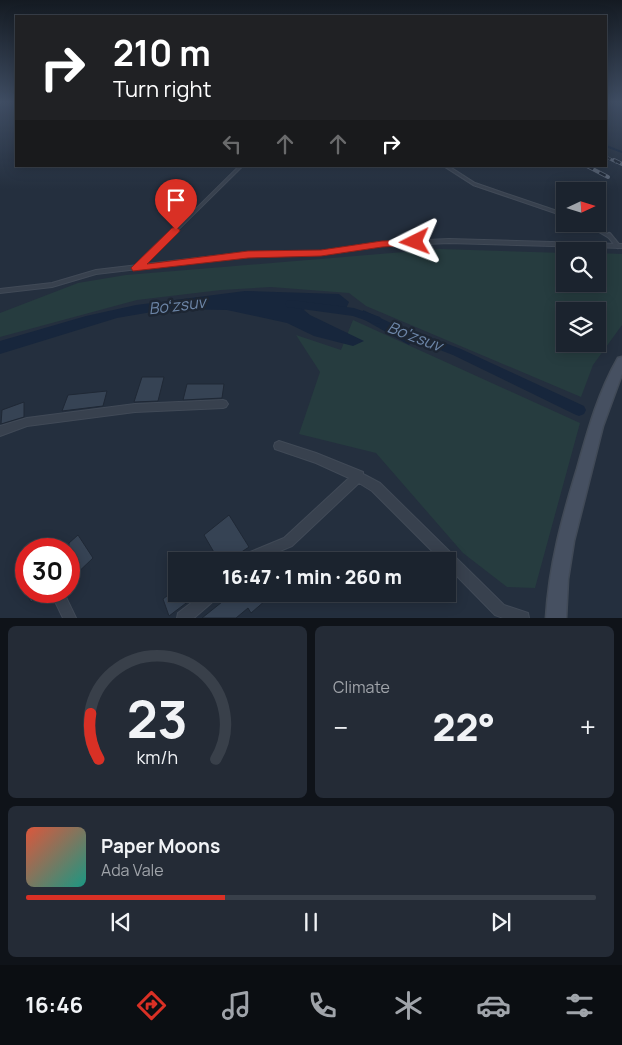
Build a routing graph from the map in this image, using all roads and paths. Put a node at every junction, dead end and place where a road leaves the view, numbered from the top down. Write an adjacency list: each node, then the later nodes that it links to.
1 (240, 167): 6 (lane)
2 (448, 167): 3 (lane)
3 (556, 212)
4 (604, 232): 5 (lane)
5 (620, 246): 6 (street)
6 (136, 268): 7 (street)
7 (0, 291)
8 (622, 362): 19 (main road)
9 (223, 404): 10 (street)
10 (0, 431)
11 (279, 446): 12 (street)
12 (359, 476): 13 (street); 18 (street)
13 (264, 552)
14 (203, 602): 17 (street)
15 (62, 603): 16 (street)
16 (70, 618)
17 (183, 618)
18 (523, 618)
19 (556, 618)

